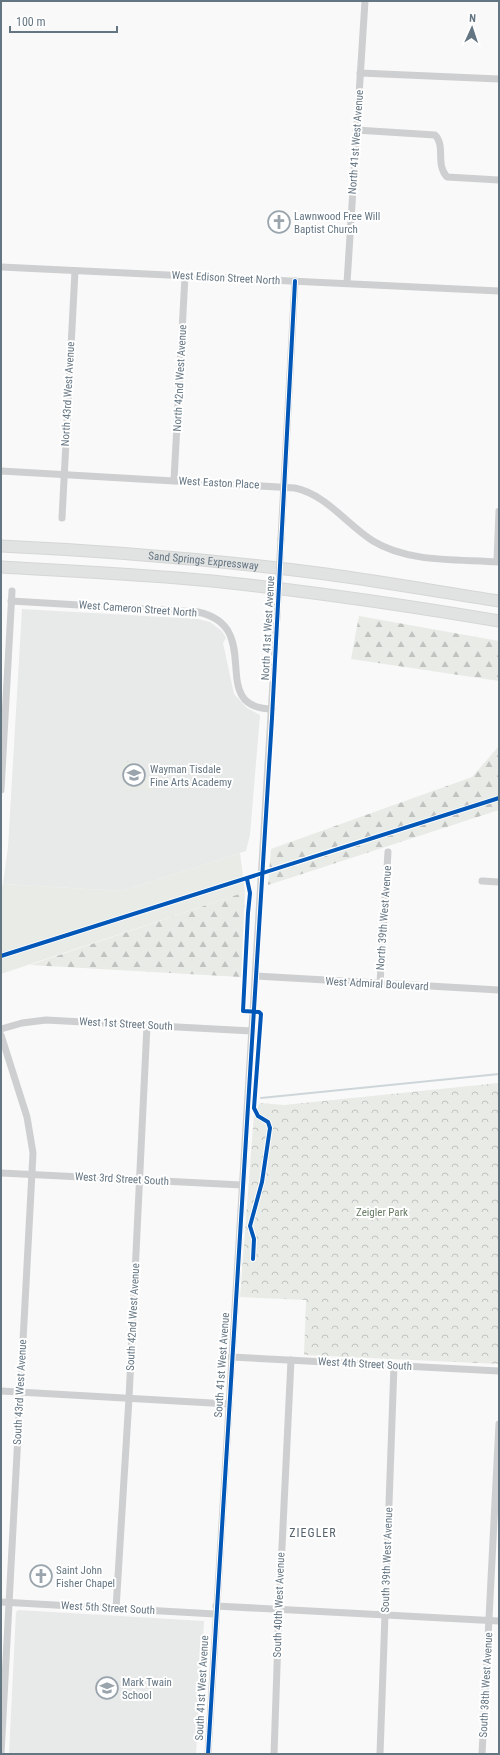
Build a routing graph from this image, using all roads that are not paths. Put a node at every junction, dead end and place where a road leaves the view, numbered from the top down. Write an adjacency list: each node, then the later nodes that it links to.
1 (365, 1): 2 (street, North 41st West Avenue)
2 (360, 73): 3 (street); 4 (street, North 41st West Avenue)
3 (499, 80)
4 (356, 130): 5 (street); 10 (street, North 41st West Avenue)
5 (499, 180)
6 (1, 267): 7 (street, West Edison Street North)
7 (75, 271): 8 (street, West Edison Street North); 13 (street, North 43rd West Avenue)
8 (185, 276): 9 (street, West Edison Street North); 14 (street, North 42nd West Avenue)
9 (295, 281): 10 (street, West Edison Street North); 15 (street, North 41st West Avenue)
10 (347, 283): 11 (street, West Edison Street North)
11 (499, 291)
12 (1, 471): 13 (street, West Easton Place)
13 (64, 475): 14 (street, West Easton Place); 17 (street, North 43rd West Avenue)
14 (174, 480): 15 (street, West Easton Place)
15 (284, 487): 19 (street, West Easton Place); 25 (street, North 41st West Avenue, bridge)
16 (499, 511): 19 (street)
17 (62, 518)
18 (1, 546): 23 (highway, Sand Springs Expressway)
19 (498, 562)
20 (1, 567): 24 (highway, Sand Springs Expressway)
21 (12, 591): 22 (street)
22 (11, 601): 25 (street, West Cameron Street North); 26 (street)
23 (499, 601)
24 (499, 621)
25 (272, 709): 31 (street, North 41st West Avenue)
26 (2, 740): 27 (street)
27 (1, 790)
28 (388, 852): 32 (street, North 39th West Avenue)
29 (482, 881): 30 (street)
30 (499, 882)
31 (256, 976): 32 (street, West Admiral Boulevard); 36 (street, South 41st West Avenue)
32 (380, 983): 33 (street, West Admiral Boulevard)
33 (499, 990)
34 (147, 1025): 35 (street, West 1st Street South); 36 (street, West 1st Street South); 40 (street, South 42nd West Avenue)
35 (1, 1029)
36 (252, 1031): 41 (street, South 41st West Avenue)
37 (1, 1035): 39 (street, South 43rd West Avenue)
38 (1, 1173): 39 (street, West 3rd Street South)
39 (32, 1174): 40 (street, West 3rd Street South); 47 (street, South 43rd West Avenue)
40 (139, 1180): 41 (street, West 3rd Street South); 48 (street, South 42nd West Avenue)
41 (242, 1185): 42 (street, South 41st West Avenue)
42 (232, 1357): 43 (street, West 4th Street South); 49 (street, South 41st West Avenue)
43 (291, 1360): 44 (street, West 4th Street South); 55 (street, South 40th West Avenue)
44 (394, 1365): 45 (street, West 4th Street South); 57 (street, South 39th West Avenue)
45 (499, 1371)
46 (1, 1391): 47 (street)
47 (20, 1392): 48 (street); 52 (street, South 43rd West Avenue)
48 (130, 1398): 49 (street); 54 (street, South 42nd West Avenue)
49 (229, 1404): 53 (street, South 41st West Avenue)
50 (499, 1424): 58 (street, South 38th West Avenue)
51 (1, 1602): 52 (street, West 5th Street South)
52 (10, 1603): 54 (street, West 5th Street South); 60 (street, South 43rd West Avenue)
53 (216, 1606): 55 (street); 56 (street, South 41st West Avenue)
54 (116, 1609): 56 (street, West 5th Street South)
55 (279, 1609): 57 (street); 62 (street, South 40th West Avenue)
56 (216, 1614): 61 (street, South 41st West Avenue)
57 (385, 1615): 58 (street); 63 (street, South 39th West Avenue)
58 (489, 1620): 59 (street); 64 (street, South 38th West Avenue)
59 (499, 1621)
60 (1, 1754)
61 (208, 1754)
62 (274, 1754)
63 (380, 1754)
64 (482, 1754)

